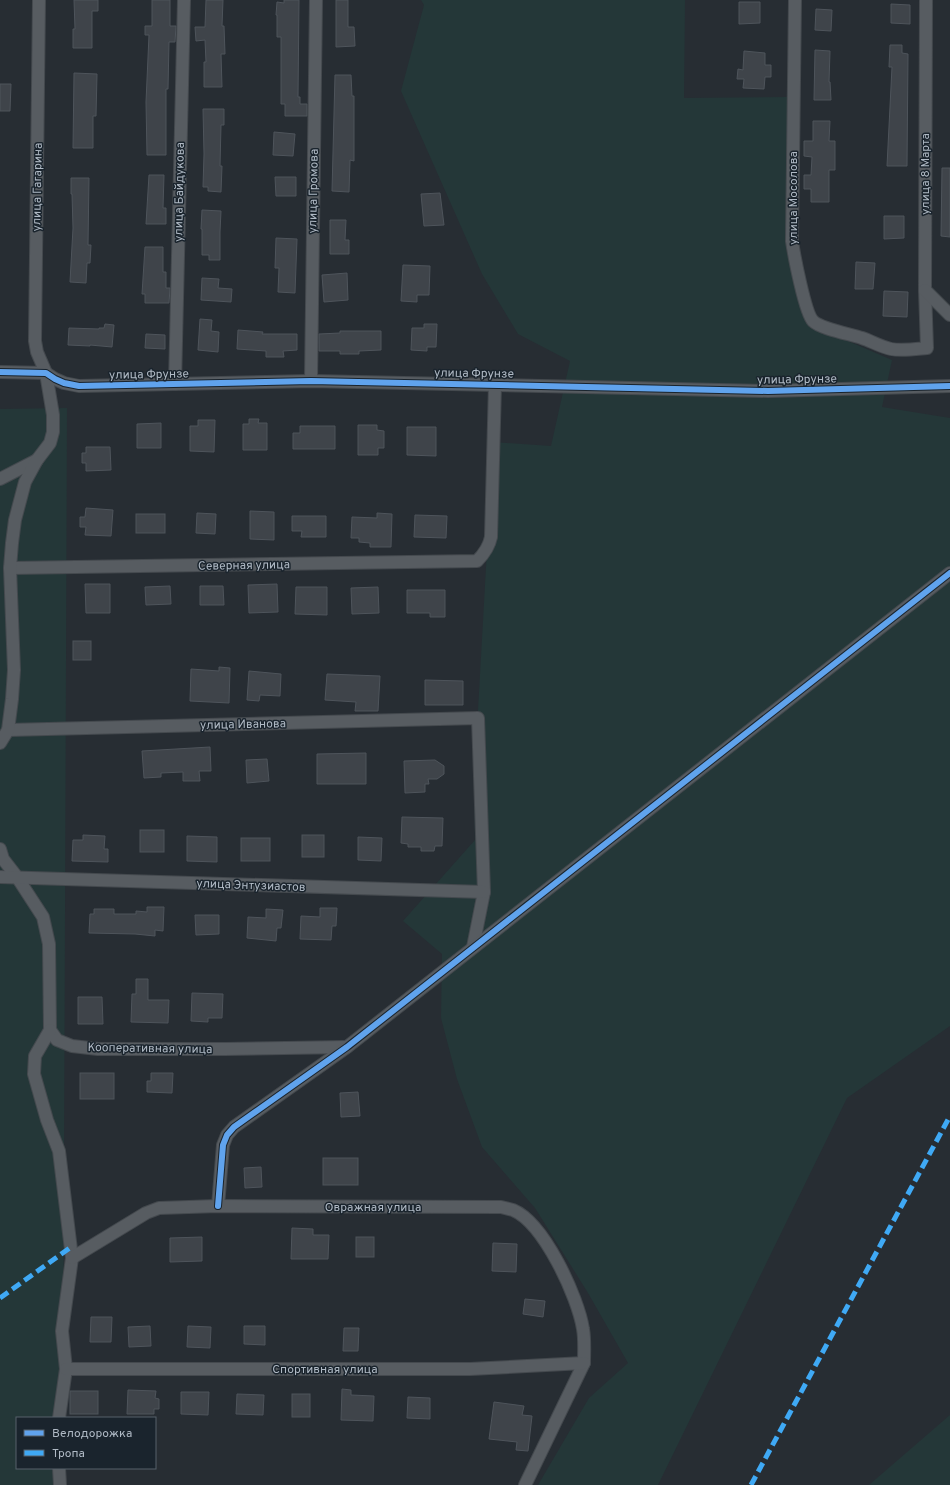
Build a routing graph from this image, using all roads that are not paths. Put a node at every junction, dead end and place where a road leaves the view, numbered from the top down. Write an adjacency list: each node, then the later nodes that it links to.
1 (39, 0): 10 (street, улица Гагарина)
2 (184, 0): 12 (street, улица Байдукова)
3 (316, 0): 11 (street, улица Громова)
4 (795, 0): 8 (street, улица Мосолова)
5 (926, 0): 6 (street, улица 8 Марта)
6 (924, 290): 7 (street); 8 (street, улица 8 Марта)
7 (950, 315)
8 (927, 348)
9 (0, 372): 10 (street, улица Фрунзе)
10 (46, 373): 12 (street, улица Фрунзе); 15 (street, улица Гагарина)
11 (311, 381): 12 (street, улица Фрунзе); 13 (street, улица Фрунзе)
12 (175, 384)
13 (495, 385): 14 (street, улица Фрунзе); 17 (street, Северная улица)
14 (950, 386)
15 (36, 460): 16 (street); 17 (street)
16 (0, 479)
17 (10, 568): 19 (street)
18 (950, 573): 25 (street)
19 (8, 730): 20 (street); 24 (street, улица Иванова)
20 (0, 743)
21 (0, 849): 23 (street)
22 (0, 877): 23 (street, улица Энтузиастов)
23 (17, 877): 24 (street, улица Энтузиастов); 26 (street)
24 (484, 892): 25 (street)
25 (473, 948): 27 (street)
26 (50, 1030): 27 (street, Кооперативная улица); 29 (street)
27 (346, 1047): 28 (street)
28 (218, 1206): 29 (street, Овражная улица); 30 (street, Овражная улица)
29 (72, 1258): 31 (street)
30 (584, 1363): 31 (street, Спортивная улица); 35 (street)
31 (66, 1369): 32 (street)
32 (59, 1417)
33 (59, 1469): 34 (street)
34 (60, 1485)
35 (525, 1485)

